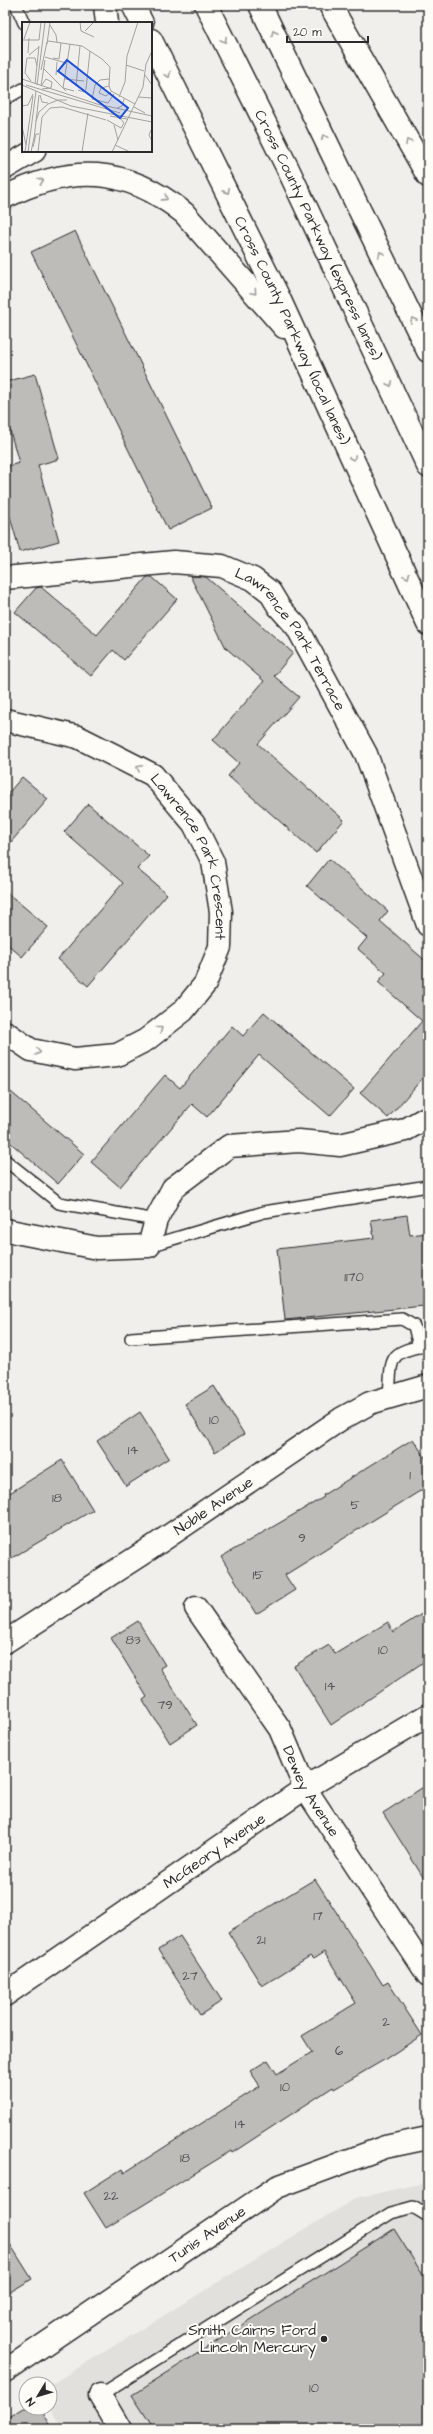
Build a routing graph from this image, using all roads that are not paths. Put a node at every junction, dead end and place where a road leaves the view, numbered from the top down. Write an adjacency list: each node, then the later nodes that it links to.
1 (16, 5): 7 (lane)
2 (105, 5): 8 (main road)
3 (133, 5): 9 (main road)
4 (206, 5): 19 (main road, Cross County Parkway (express lanes), one-way to 19)
5 (260, 5): 18 (main road, one-way to 5)
6 (330, 5): 15 (main road, one-way to 6)
7 (24, 22)
8 (107, 22)
9 (142, 22)
10 (152, 42): 17 (main road, Cross County Parkway (local lanes), one-way to 17)
11 (22, 90): 12 (lane)
12 (5, 99)
13 (32, 152): 14 (main road)
14 (5, 168)
15 (428, 176)
16 (5, 197): 17 (main road, one-way to 17)
17 (301, 346): 21 (main road, Cross County Parkway (local lanes), one-way to 21)
18 (428, 351)
19 (428, 466)
20 (5, 578): 23 (main road, Lawrence Park Terrace)
21 (428, 624)
22 (5, 720): 24 (main road, Lawrence Park Crescent, one-way to 22)
23 (428, 925)
24 (5, 1032)
25 (428, 1117): 28 (main road)
26 (5, 1160): 28 (lane)
27 (428, 1186): 30 (lane)
28 (156, 1220): 30 (main road)
29 (5, 1230): 30 (main road)
30 (149, 1246)
31 (131, 1338): 32 (lane)
32 (424, 1346): 34 (lane)
33 (428, 1386): 34 (main road, Noble Avenue)
34 (389, 1397): 36 (main road, Noble Avenue)
35 (196, 1608): 38 (main road, Dewey Avenue)
36 (5, 1642)
37 (428, 1715): 38 (main road, McGeory Avenue)
38 (305, 1788): 39 (main road, Dewey Avenue); 40 (main road, McGeory Avenue)
39 (428, 1974)
40 (5, 1995)
41 (428, 2138): 43 (main road, Tunis Avenue)
42 (428, 2216): 44 (lane)
43 (5, 2371)
44 (100, 2395): 45 (main road)
45 (120, 2429)

